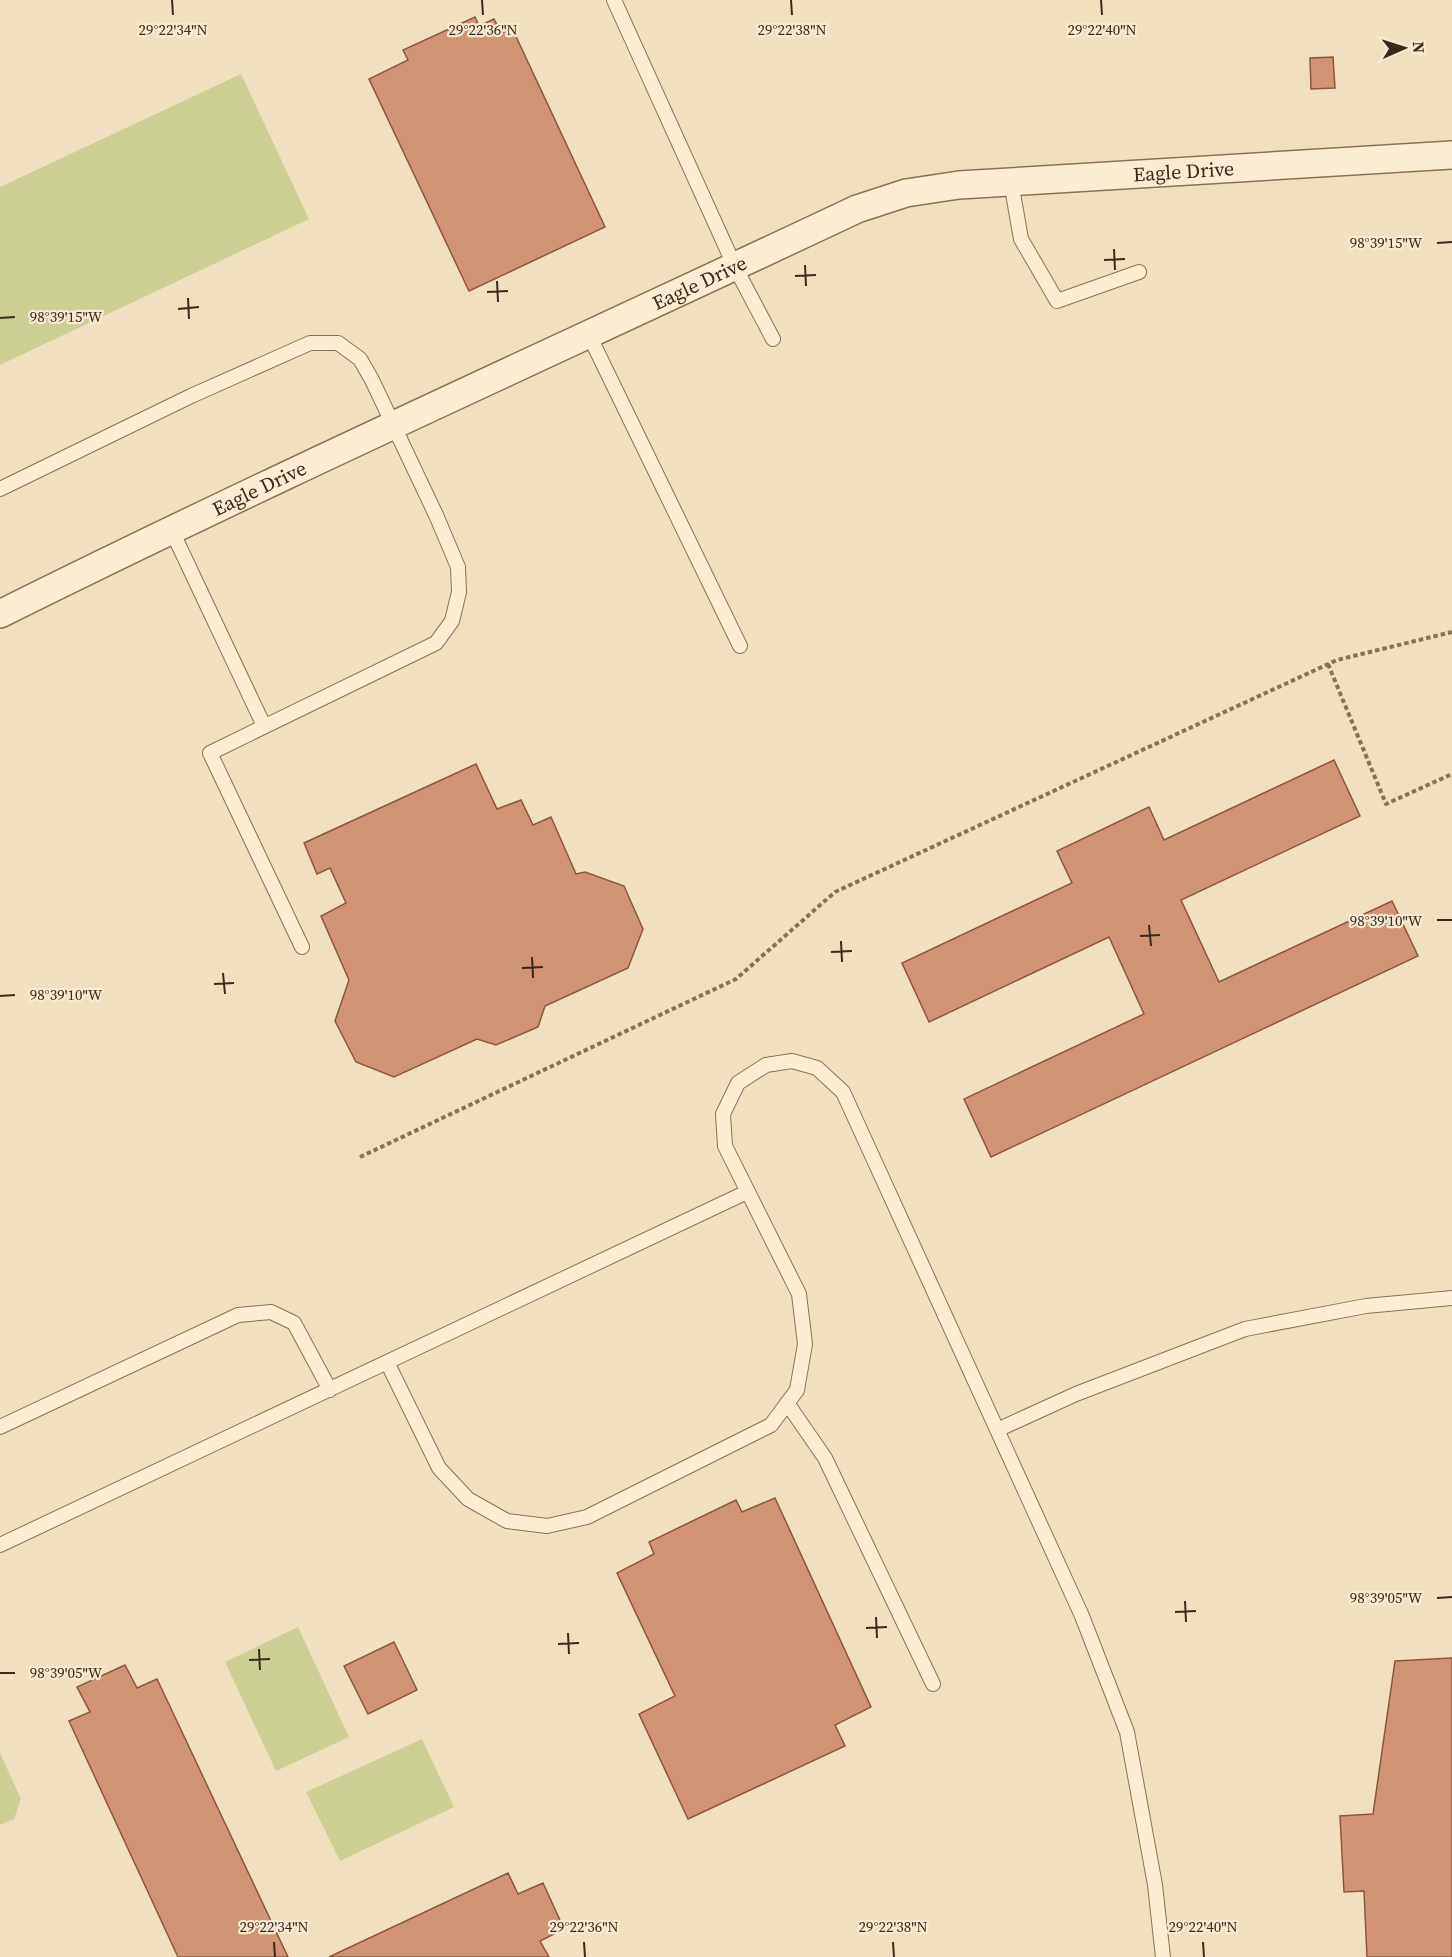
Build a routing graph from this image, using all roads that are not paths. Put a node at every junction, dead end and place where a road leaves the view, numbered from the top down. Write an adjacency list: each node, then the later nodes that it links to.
1 (614, 0): 4 (lane)
2 (1452, 155): 3 (street, Eagle Drive)
3 (1011, 182): 4 (street, Eagle Drive); 5 (lane)
4 (735, 267): 6 (street, Eagle Drive); 7 (lane)
5 (1139, 272)
6 (589, 335): 8 (street, Eagle Drive); 12 (lane)
7 (773, 339)
8 (394, 425): 9 (lane); 10 (street, Eagle Drive); 13 (lane)
9 (0, 489)
10 (171, 529): 11 (street, Eagle Drive); 13 (lane)
11 (0, 614)
12 (740, 646)
13 (264, 726): 14 (lane)
14 (302, 947)
15 (747, 1192): 17 (lane); 19 (lane); 21 (lane)
16 (1452, 1298): 21 (lane)
17 (387, 1362): 18 (lane); 19 (lane)
18 (330, 1390): 20 (lane); 22 (lane)
19 (788, 1403): 23 (lane)
20 (0, 1427)
21 (997, 1430): 24 (lane)
22 (0, 1545)
23 (933, 1684)
24 (1163, 1957)

